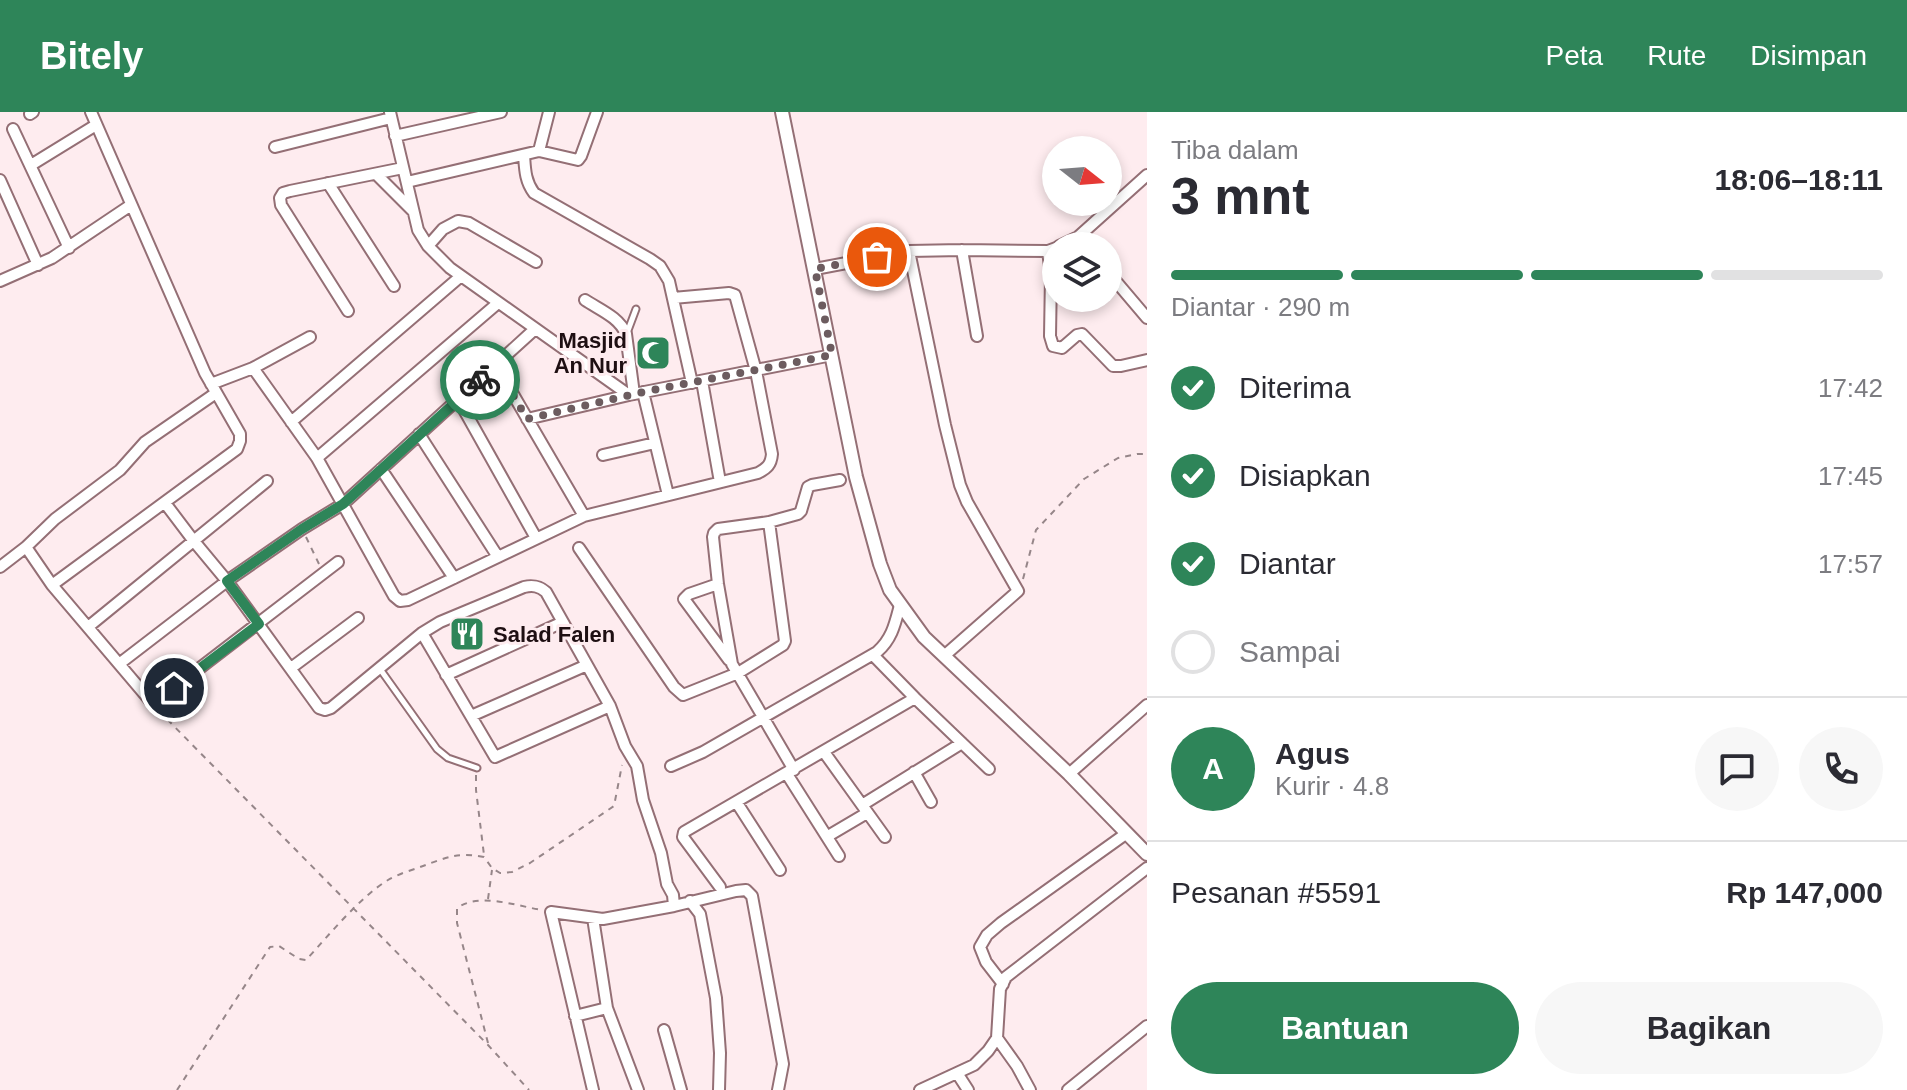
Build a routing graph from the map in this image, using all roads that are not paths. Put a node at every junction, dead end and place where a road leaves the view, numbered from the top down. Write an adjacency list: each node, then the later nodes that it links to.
1 (91, 112): 7 (street)
2 (501, 112): 9 (street)
3 (549, 112): 11 (street)
4 (597, 112): 11 (street)
5 (782, 112): 30 (street)
6 (390, 115): 9 (street); 10 (street)
7 (96, 125): 13 (street); 20 (street)
8 (13, 129): 13 (street)
9 (395, 136): 14 (street)
10 (275, 147)
11 (539, 151): 12 (street)
12 (524, 155): 18 (street); 35 (street)
13 (31, 165): 24 (street)
14 (403, 168): 15 (street); 18 (street)
15 (376, 174): 19 (street); 21 (street)
16 (1147, 175): 22 (street)
17 (0, 180): 29 (street)
18 (407, 182): 21 (street)
19 (328, 183): 33 (street); 39 (street)
20 (131, 205): 24 (street); 52 (street)
21 (414, 212): 23 (street)
22 (1084, 232)
23 (428, 246): 28 (street); 31 (street)
24 (69, 248): 29 (street)
25 (1042, 248): 26 (street)
26 (962, 250): 27 (street); 44 (street)
27 (909, 251): 30 (street); 88 (street)
28 (536, 262)
29 (38, 265): 32 (street)
30 (815, 269): 46 (street)
31 (461, 276): 37 (street); 56 (street)
32 (0, 281)
33 (394, 286)
34 (1122, 289): 41 (street)
35 (673, 298): 50 (street); 51 (street)
36 (585, 300): 43 (street)
37 (498, 303): 42 (street); 60 (street)
38 (636, 309): 43 (lane)
39 (348, 311)
40 (1050, 312): 47 (street)
41 (1147, 318)
42 (535, 329): 48 (street); 53 (street)
43 (626, 334): 53 (street)
44 (977, 336)
45 (310, 337): 49 (street)
46 (832, 355): 50 (street); 81 (street)
47 (1147, 360)
48 (496, 365): 54 (street); 55 (street)
49 (253, 368): 52 (street); 56 (street)
50 (756, 371): 51 (street); 64 (street)
51 (697, 382): 53 (street); 64 (street)
52 (214, 389): 66 (street); 72 (street)
53 (635, 394): 55 (street); 58 (street)
54 (458, 399): 57 (street); 70 (street)
55 (527, 419): 68 (street)
56 (291, 422): 60 (street)
57 (419, 434): 61 (street); 74 (street)
58 (655, 443): 59 (street); 65 (street)
59 (603, 455)
60 (317, 458): 67 (street)
61 (381, 469): 67 (street); 77 (street)
62 (840, 480): 69 (street)
63 (267, 481): 71 (street)
64 (720, 482): 65 (street)
65 (668, 495): 68 (street)
66 (165, 503): 71 (street); 80 (street)
67 (343, 504): 77 (street); 78 (street)
68 (584, 516): 70 (street)
69 (769, 522): 79 (street); 93 (street)
70 (536, 538): 74 (street)
71 (193, 540): 78 (street); 85 (street)
72 (26, 547): 76 (street); 80 (street)
73 (579, 548): 93 (street)
74 (498, 557): 77 (street)
75 (338, 562): 84 (street)
76 (0, 567)
77 (454, 578)
78 (227, 581): 84 (street); 89 (street)
79 (718, 584): 93 (street); 93 (street)
80 (52, 585): 85 (street)
81 (900, 605): 87 (street); 88 (street)
82 (358, 618): 91 (street)
83 (563, 622): 86 (street); 90 (street); 94 (street)
84 (259, 624): 89 (street); 91 (street)
85 (88, 627): 89 (street)
86 (422, 633): 92 (street); 94 (street)
87 (873, 655): 95 (street); 99 (street)
88 (944, 656): 107 (street)
89 (119, 664)
90 (587, 665): 97 (street); 98 (street)
91 (291, 668): 92 (street)
92 (379, 669): 103 (lane)
93 (735, 669): 99 (street)
94 (446, 675): 98 (street)
95 (915, 698): 100 (street); 101 (street)
96 (1147, 705): 107 (street)
97 (610, 706): 98 (street); 120 (street)
98 (471, 716)
99 (763, 716): 102 (street); 105 (street)
100 (962, 743): 104 (street); 106 (street)
101 (824, 752): 105 (street); 110 (street)
102 (671, 766)
103 (477, 768)
104 (989, 769)
105 (790, 772): 109 (street); 112 (street)
106 (914, 772): 108 (street); 110 (street)
107 (1069, 774): 111 (street)
108 (931, 802)
109 (737, 803): 117 (street); 118 (street)
110 (864, 809): 112 (street); 113 (street)
111 (1127, 833): 114 (street); 122 (street)
112 (828, 836): 115 (street)
113 (885, 837)
114 (1147, 854)
115 (839, 856)
116 (1147, 868): 122 (street)
117 (780, 870)
118 (720, 887)
119 (690, 901): 120 (street); 132 (street); 133 (street)
120 (674, 906): 121 (street)
121 (593, 918): 123 (street); 124 (street)
122 (1003, 984): 127 (street)
123 (607, 1008): 124 (street); 130 (street)
124 (575, 1016): 129 (street)
125 (1147, 1026): 137 (street)
126 (664, 1030): 131 (street)
127 (997, 1038): 128 (street); 136 (street)
128 (957, 1073): 134 (street); 135 (street)
129 (593, 1090)
130 (638, 1090)
131 (681, 1090)
132 (719, 1090)
133 (778, 1090)
134 (920, 1090)
135 (968, 1090)
136 (1030, 1090)
137 (1068, 1090)

